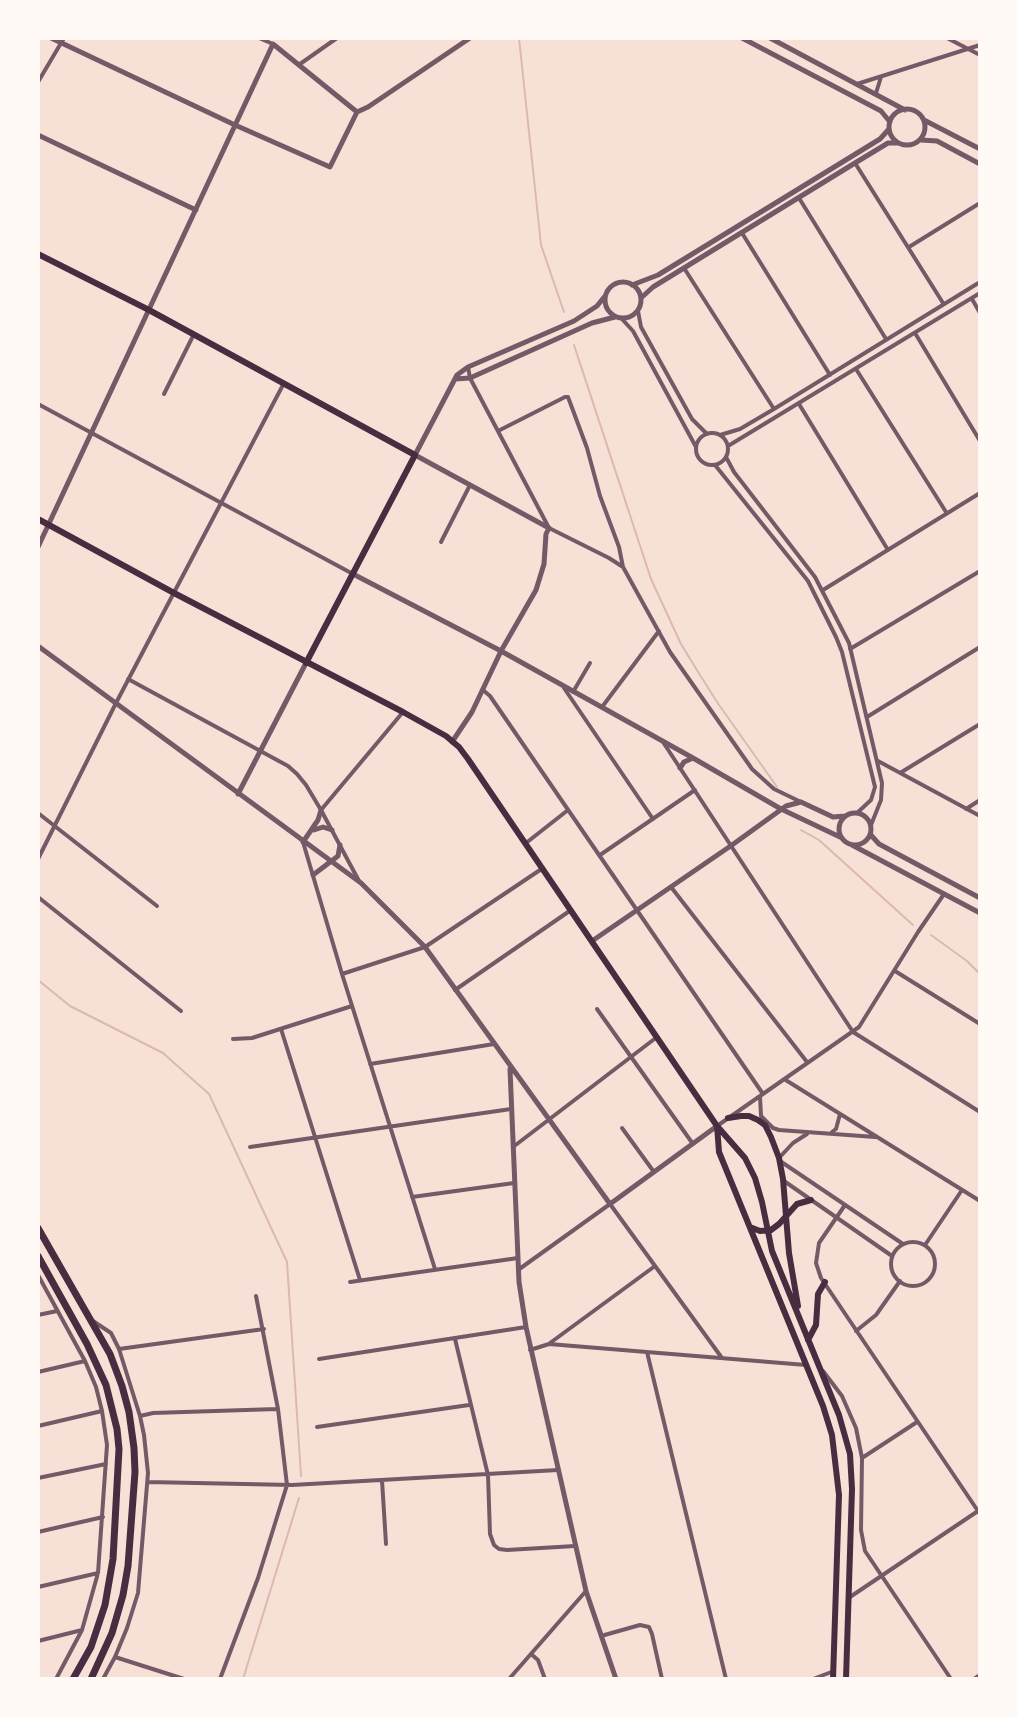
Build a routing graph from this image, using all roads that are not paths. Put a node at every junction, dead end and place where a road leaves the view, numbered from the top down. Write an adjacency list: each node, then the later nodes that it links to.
1 (51, 38): 8 (street)
2 (259, 38): 9 (street)
3 (337, 38): 13 (street)
4 (470, 38): 19 (street)
5 (742, 38): 22 (street)
6 (770, 38): 16 (street)
7 (947, 38): 11 (street)
8 (62, 40): 15 (street); 21 (street)
9 (273, 44): 13 (street); 21 (street)
10 (980, 45): 11 (street)
11 (967, 49): 12 (street); 14 (street)
12 (980, 55)
13 (300, 64): 19 (street)
14 (881, 77): 16 (street); 17 (street)
15 (38, 82)
16 (857, 84): 17 (street)
17 (876, 93): 18 (street)
18 (905, 110): 20 (street); 22 (street)
19 (357, 112): 21 (street)
20 (923, 120): 24 (street); 26 (street)
21 (235, 125): 31 (street)
22 (890, 125): 25 (street); 37 (street)
23 (38, 135): 31 (street)
24 (920, 140): 25 (street); 28 (street)
25 (898, 143): 27 (street)
26 (980, 149)
27 (855, 163): 29 (street); 33 (street)
28 (980, 164)
29 (799, 198): 32 (street); 49 (street)
30 (980, 203): 33 (street)
31 (196, 210): 43 (street)
32 (742, 233): 35 (street); 52 (street)
33 (909, 247): 42 (street)
34 (38, 254): 43 (main road)
35 (684, 268): 40 (street); 59 (street)
36 (980, 282): 42 (street)
37 (632, 285): 39 (street); 40 (street)
38 (980, 293): 41 (street)
39 (605, 296): 46 (street); 50 (street)
40 (641, 298): 44 (street)
41 (972, 299): 45 (street); 47 (street)
42 (944, 304): 49 (street)
43 (149, 310): 48 (main road); 61 (street)
44 (638, 311): 46 (street); 62 (street)
45 (980, 313)
46 (618, 318): 53 (street); 66 (street)
47 (915, 333): 51 (street); 64 (street)
48 (194, 334): 55 (main road); 56 (street)
49 (886, 340): 52 (street)
50 (468, 367): 53 (street); 54 (street)
51 (856, 369): 58 (street); 73 (street)
52 (830, 375): 59 (street)
53 (470, 378): 54 (street); 60 (street)
54 (454, 379): 67 (street)
55 (284, 383): 67 (main road); 72 (street)
56 (164, 394)
57 (38, 404): 61 (street)
58 (799, 404): 65 (street); 79 (street)
59 (774, 409): 63 (street)
60 (498, 431): 76 (street); 80 (street)
61 (92, 434): 72 (street); 75 (street)
62 (707, 434): 63 (street); 66 (street)
63 (720, 435): 65 (street)
64 (980, 441)
65 (728, 446): 68 (street)
66 (696, 447): 69 (street)
67 (415, 455): 70 (street); 82 (main road)
68 (726, 457): 69 (street); 83 (street)
69 (715, 465): 117 (street)
70 (470, 485): 76 (street); 77 (street)
71 (980, 493): 73 (street)
72 (221, 504): 82 (street); 84 (street)
73 (947, 513): 79 (street)
74 (38, 519): 75 (main road)
75 (49, 525): 78 (street); 84 (main road)
76 (549, 528): 80 (street); 89 (street)
77 (441, 542)
78 (38, 547)
79 (888, 550): 83 (street)
80 (623, 567): 85 (street)
81 (980, 571): 88 (street)
82 (353, 574): 89 (street); 90 (main road)
83 (823, 590): 88 (street)
84 (174, 593): 90 (main road); 92 (street)
85 (659, 631): 97 (street); 111 (street)
86 (38, 646): 96 (street)
87 (980, 647): 99 (street)
88 (850, 649): 99 (street)
89 (501, 651): 93 (street); 94 (street)
90 (306, 663): 98 (main road); 103 (street)
91 (590, 663): 95 (street)
92 (128, 679): 96 (street); 103 (street)
93 (563, 686): 95 (street); 120 (street)
94 (482, 688): 102 (street); 114 (street)
95 (573, 692): 97 (street)
96 (116, 703): 109 (street); 122 (street)
97 (602, 707): 101 (street)
98 (403, 712): 102 (main road); 113 (street)
99 (867, 717): 105 (street)
100 (980, 724): 107 (street)
101 (662, 740): 104 (street); 106 (street)
102 (452, 742): 128 (main road)
103 (260, 751): 109 (street); 113 (street)
104 (693, 758): 106 (street); 115 (street)
105 (878, 761): 107 (street); 121 (street)
106 (680, 768): 108 (street)
107 (900, 773): 112 (street)
108 (695, 790): 120 (street); 130 (street)
109 (238, 794): 127 (street)
110 (980, 800): 112 (street)
111 (801, 802): 115 (street); 118 (street)
112 (966, 809): 119 (street)
113 (321, 810): 123 (street); 124 (street)
114 (568, 810): 128 (street); 132 (street)
115 (779, 811): 126 (street); 130 (street)
116 (38, 813): 122 (street)
117 (857, 813): 118 (street); 121 (street)
118 (845, 816): 126 (street)
119 (980, 816)
120 (653, 819): 132 (street)
121 (871, 825): 125 (street)
122 (55, 826): 133 (street); 142 (street)
123 (312, 830): 124 (street); 127 (street)
124 (332, 830): 129 (street)
125 (870, 834): 131 (street); 141 (street)
126 (840, 837): 131 (street)
127 (303, 842): 134 (street); 136 (street)
128 (526, 843): 135 (main road)
129 (340, 845): 134 (street); 137 (street)
130 (732, 845): 138 (street); 156 (street)
131 (852, 845): 139 (street)
132 (600, 855): 144 (street)
133 (38, 859)
134 (331, 862): 136 (street); 137 (street)
135 (543, 868): 143 (main road); 147 (street)
136 (313, 875): 149 (street)
137 (361, 883): 147 (street)
138 (671, 887): 144 (street); 161 (street)
139 (944, 894): 145 (street); 148 (street)
140 (38, 897): 153 (street)
141 (980, 898)
142 (157, 906)
143 (571, 910): 146 (main road); 150 (street)
144 (637, 910): 146 (street); 165 (street)
145 (980, 913)
146 (592, 941): 157 (main road)
147 (425, 947): 149 (street); 150 (street)
148 (895, 971): 154 (street); 156 (street)
149 (342, 974): 151 (street)
150 (455, 990): 159 (street)
151 (352, 1006): 155 (street); 162 (street)
152 (597, 1009): 160 (street)
153 (181, 1011)
154 (980, 1024)
155 (281, 1029): 158 (street); 178 (street)
156 (853, 1032): 161 (street); 167 (street)
157 (657, 1037): 160 (street); 171 (main road)
158 (233, 1039)
159 (494, 1044): 162 (street); 163 (street)
160 (631, 1057): 170 (street); 180 (street)
161 (807, 1063): 164 (street)
162 (370, 1064): 172 (street)
163 (510, 1066): 166 (street); 170 (street)
164 (784, 1079): 165 (street); 168 (street)
165 (762, 1095): 169 (street); 175 (street)
166 (511, 1109): 172 (street); 174 (street)
167 (980, 1112)
168 (840, 1114): 176 (street); 177 (street)
169 (728, 1118): 171 (street); 183 (main road)
170 (549, 1119): 179 (street); 191 (street)
171 (717, 1126): 180 (street); 195 (main road); 197 (main road)
172 (390, 1127): 178 (street); 188 (street)
173 (622, 1128): 184 (street)
174 (512, 1132): 179 (street); 182 (street)
175 (809, 1132): 176 (street); 183 (street)
176 (830, 1134): 177 (street)
177 (877, 1137): 187 (street)
178 (316, 1138): 181 (street); 207 (street)
179 (525, 1138): 182 (street)
180 (693, 1144): 184 (street)
181 (250, 1147)
182 (512, 1148): 186 (street)
183 (779, 1160): 185 (main road); 192 (street)
184 (654, 1172): 191 (street)
185 (783, 1179): 189 (street); 193 (main road)
186 (514, 1183): 188 (street); 202 (street)
187 (962, 1190): 190 (street); 199 (street)
188 (412, 1197): 204 (street)
189 (811, 1200): 193 (main road); 194 (street)
190 (980, 1201)
191 (610, 1204): 203 (street); 205 (street)
192 (845, 1205): 194 (street); 198 (street)
193 (787, 1215): 197 (main road); 215 (main road)
194 (836, 1217): 201 (street); 210 (street)
195 (750, 1227): 197 (main road); 228 (main road)
196 (38, 1228): 214 (main road)
197 (767, 1231): 215 (main road)
198 (903, 1244): 199 (street); 201 (street)
199 (925, 1246): 208 (street)
200 (38, 1256): 264 (main road)
201 (893, 1257): 208 (street)
202 (518, 1258): 204 (street); 205 (street)
203 (655, 1266): 221 (street); 225 (street)
204 (435, 1269): 207 (street)
205 (518, 1270): 216 (street)
206 (38, 1275): 212 (street)
207 (360, 1280): 209 (street)
208 (900, 1281): 218 (street)
209 (350, 1282)
210 (825, 1282): 218 (street); 220 (main road)
211 (256, 1296): 217 (street)
212 (57, 1311): 213 (street); 227 (street)
213 (38, 1315)
214 (91, 1320): 222 (street); 265 (main road)
215 (801, 1321): 220 (main road)
216 (526, 1327): 219 (street); 223 (street)
217 (264, 1329): 222 (street); 232 (street)
218 (856, 1331): 235 (street)
219 (455, 1339): 226 (street); 231 (street)
220 (808, 1340): 229 (main road)
221 (549, 1344): 223 (street); 224 (street)
222 (119, 1349): 234 (street)
223 (530, 1350): 240 (street)
224 (647, 1352): 225 (street); 273 (street)
225 (722, 1358): 228 (street)
226 (319, 1359)
227 (85, 1361): 230 (street); 233 (street)
228 (807, 1365): 261 (main road)
229 (821, 1369): 238 (street); 255 (main road)
230 (38, 1372)
231 (470, 1405): 237 (street); 241 (street)
232 (278, 1409): 234 (street); 245 (street)
233 (102, 1411): 236 (street); 239 (street)
234 (140, 1416): 244 (street)
235 (918, 1422): 238 (street); 246 (street)
236 (38, 1426)
237 (317, 1427)
238 (862, 1458): 252 (street)
239 (106, 1464): 242 (street); 247 (street)
240 (558, 1470): 241 (street); 250 (street)
241 (488, 1475): 243 (street); 250 (street)
242 (38, 1478)
243 (382, 1480): 245 (street); 249 (street)
244 (148, 1482): 245 (street); 260 (street)
245 (287, 1485): 268 (street)
246 (979, 1513): 252 (street)
247 (103, 1517): 248 (street); 251 (street)
248 (38, 1532)
249 (386, 1544)
250 (575, 1546): 254 (street)
251 (98, 1573): 253 (street); 256 (street)
252 (881, 1576): 255 (street); 276 (street)
253 (38, 1587)
254 (586, 1591): 257 (street); 259 (street)
255 (850, 1597): 275 (main road)
256 (82, 1630): 258 (street); 263 (street)
257 (601, 1636): 271 (street); 272 (street)
258 (38, 1641)
259 (531, 1654): 269 (street); 270 (street)
260 (115, 1657): 266 (street); 267 (street)
261 (833, 1675): 274 (street)
262 (980, 1675): 277 (street)
263 (56, 1679)
264 (73, 1679)
265 (91, 1679)
266 (103, 1679)
267 (184, 1679)
268 (220, 1679)
269 (509, 1679)
270 (545, 1679)
271 (616, 1679)
272 (662, 1679)
273 (726, 1679)
274 (813, 1679)
275 (846, 1679)
276 (951, 1679)
277 (974, 1679)

